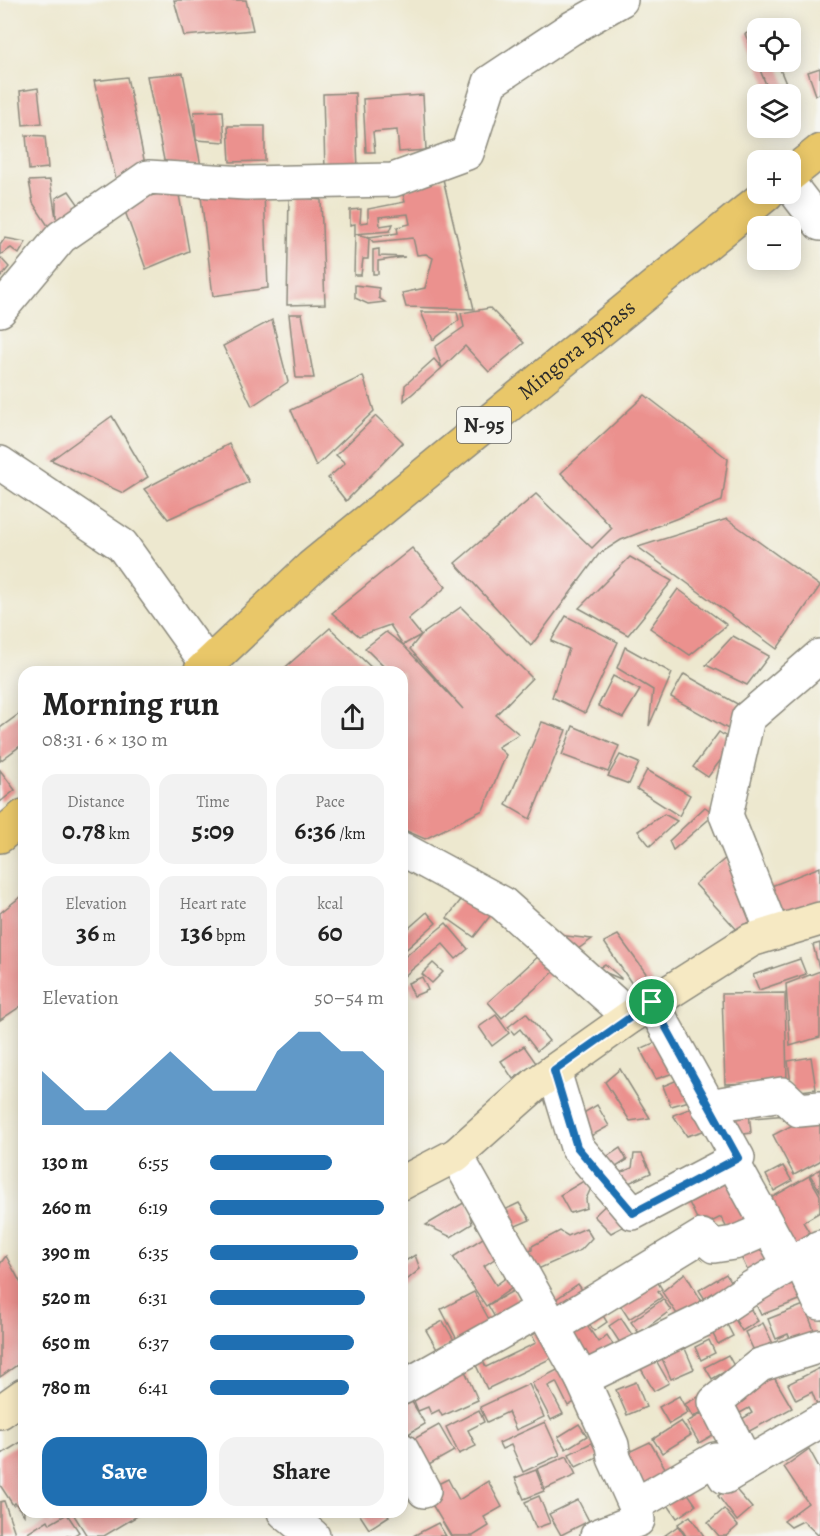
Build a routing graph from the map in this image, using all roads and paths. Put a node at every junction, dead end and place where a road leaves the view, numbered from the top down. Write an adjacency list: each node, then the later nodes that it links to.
1 (621, 0): 7 (street)
2 (820, 151): 3 (highway)
3 (801, 166)
4 (801, 199): 6 (street)
5 (755, 204): 11 (highway, Mingora Bypass / N-95)
6 (820, 225)
7 (0, 310)
8 (0, 463): 10 (street)
9 (820, 656): 16 (street)
10 (203, 666)
11 (210, 666)
12 (18, 821): 13 (highway)
13 (0, 836)
14 (408, 852): 17 (street)
15 (820, 919): 16 (main road)
16 (773, 933): 17 (main road)
17 (641, 1010): 18 (main road); 19 (street)
18 (554, 1071): 21 (main road); 22 (street)
19 (708, 1106): 20 (street); 22 (street)
20 (820, 1108)
21 (456, 1155): 23 (main road); 27 (street)
22 (732, 1161): 24 (street)
23 (408, 1180)
24 (770, 1228): 25 (street); 27 (street)
25 (803, 1257): 26 (street); 29 (street)
26 (820, 1303)
27 (548, 1318): 29 (street); 30 (street)
28 (820, 1346): 35 (street)
29 (582, 1379): 37 (street)
30 (408, 1385)
31 (18, 1399): 32 (main road)
32 (0, 1412)
33 (820, 1421): 35 (street)
34 (408, 1461): 36 (street)
35 (747, 1464): 37 (street)
36 (424, 1491)
37 (635, 1505): 40 (street)
38 (291, 1518): 39 (street)
39 (313, 1536)
40 (597, 1536)

